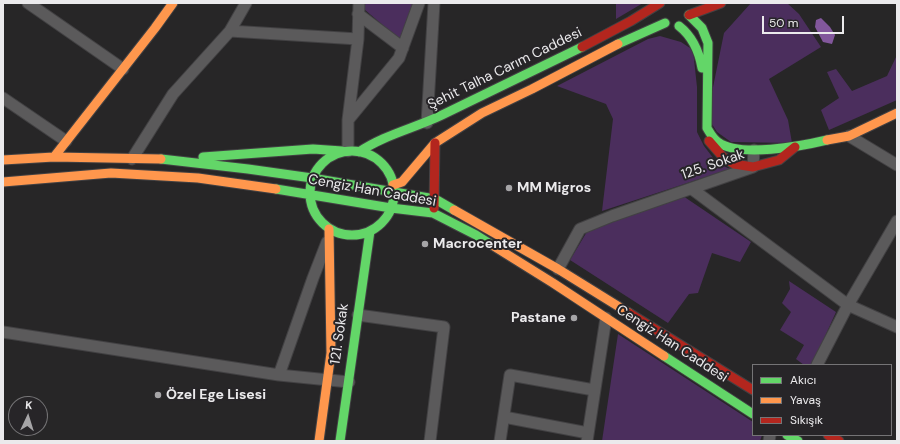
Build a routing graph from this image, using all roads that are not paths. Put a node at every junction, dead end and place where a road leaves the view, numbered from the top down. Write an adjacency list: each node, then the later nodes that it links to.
1 (28, 3): 15 (street)
2 (173, 3): 15 (main road)
3 (246, 3): 12 (street)
4 (419, 3): 14 (street)
5 (434, 3): 19 (street)
6 (661, 3): 10 (main road); 19 (main road, Şehit Talha Carım Caddesi)
7 (721, 3): 9 (main road)
8 (358, 8): 13 (street); 14 (street)
9 (689, 10): 11 (main road); 24 (main road)
10 (665, 23): 11 (main road); 22 (main road, Şehit Talha Carım Caddesi)
11 (679, 26): 31 (main road)
12 (230, 31): 13 (street); 27 (street)
13 (358, 39): 18 (street)
14 (403, 48): 18 (street)
15 (123, 69): 21 (main road)
16 (3, 98): 21 (street)
17 (897, 113): 20 (main road, 125. Sokak)
18 (348, 120): 25 (street)
19 (426, 123): 25 (main road, Şehit Talha Carım Caddesi)
20 (849, 136): 23 (main road, 125. Sokak); 30 (street)
21 (66, 141): 26 (main road)
22 (436, 143): 34 (main road, Şehit Talha Carım Caddesi); 37 (main road)
23 (795, 147): 24 (main road); 31 (main road, 125. Sokak)
24 (754, 150): 31 (street)
25 (351, 151): 28 (main road); 32 (main road); 34 (main road)
26 (54, 157): 27 (main road, Cengiz Han Caddesi); 29 (main road, Cengiz Han Caddesi)
27 (132, 159): 28 (main road, Cengiz Han Caddesi)
28 (158, 159): 32 (main road, Cengiz Han Caddesi)
29 (3, 160)
30 (897, 165)
31 (753, 167): 35 (street, 125. Sokak)
32 (312, 178): 34 (main road, Cengiz Han Caddesi); 36 (main road)
33 (3, 182): 36 (main road, Cengiz Han Caddesi)
34 (394, 189): 37 (main road, Cengiz Han Caddesi); 38 (main road)
35 (692, 189): 44 (street, 125. Sokak); 45 (street)
36 (309, 194): 38 (main road, Cengiz Han Caddesi); 42 (main road)
37 (436, 199): 39 (main road); 44 (main road, Cengiz Han Caddesi)
38 (391, 208): 39 (main road, Cengiz Han Caddesi); 41 (main road)
39 (433, 213): 47 (main road, Cengiz Han Caddesi)
40 (897, 222): 43 (street)
41 (370, 231): 42 (main road); 46 (main road, 121. Sokak)
42 (329, 232): 51 (street); 52 (main road, 121. Sokak)
43 (894, 234): 45 (street)
44 (558, 269): 54 (main road, Cengiz Han Caddesi)
45 (848, 305): 48 (street); 50 (street)
46 (358, 315): 53 (main road, 121. Sokak); 63 (street)
47 (606, 318): 55 (street); 56 (main road, Cengiz Han Caddesi)
48 (897, 327)
49 (3, 332): 51 (street)
50 (818, 364)
51 (279, 375): 52 (street)
52 (327, 379): 53 (street); 61 (main road, 121. Sokak)
53 (349, 382): 62 (main road, 121. Sokak)
54 (752, 389)
55 (594, 390): 57 (street); 60 (street)
56 (752, 413)
57 (504, 417): 60 (street); 64 (street)
58 (789, 436): 65 (main road)
59 (830, 436): 66 (main road)
60 (588, 437)
61 (319, 441)
62 (340, 441)
63 (430, 441)
64 (500, 441)
65 (798, 441)
66 (839, 441)

